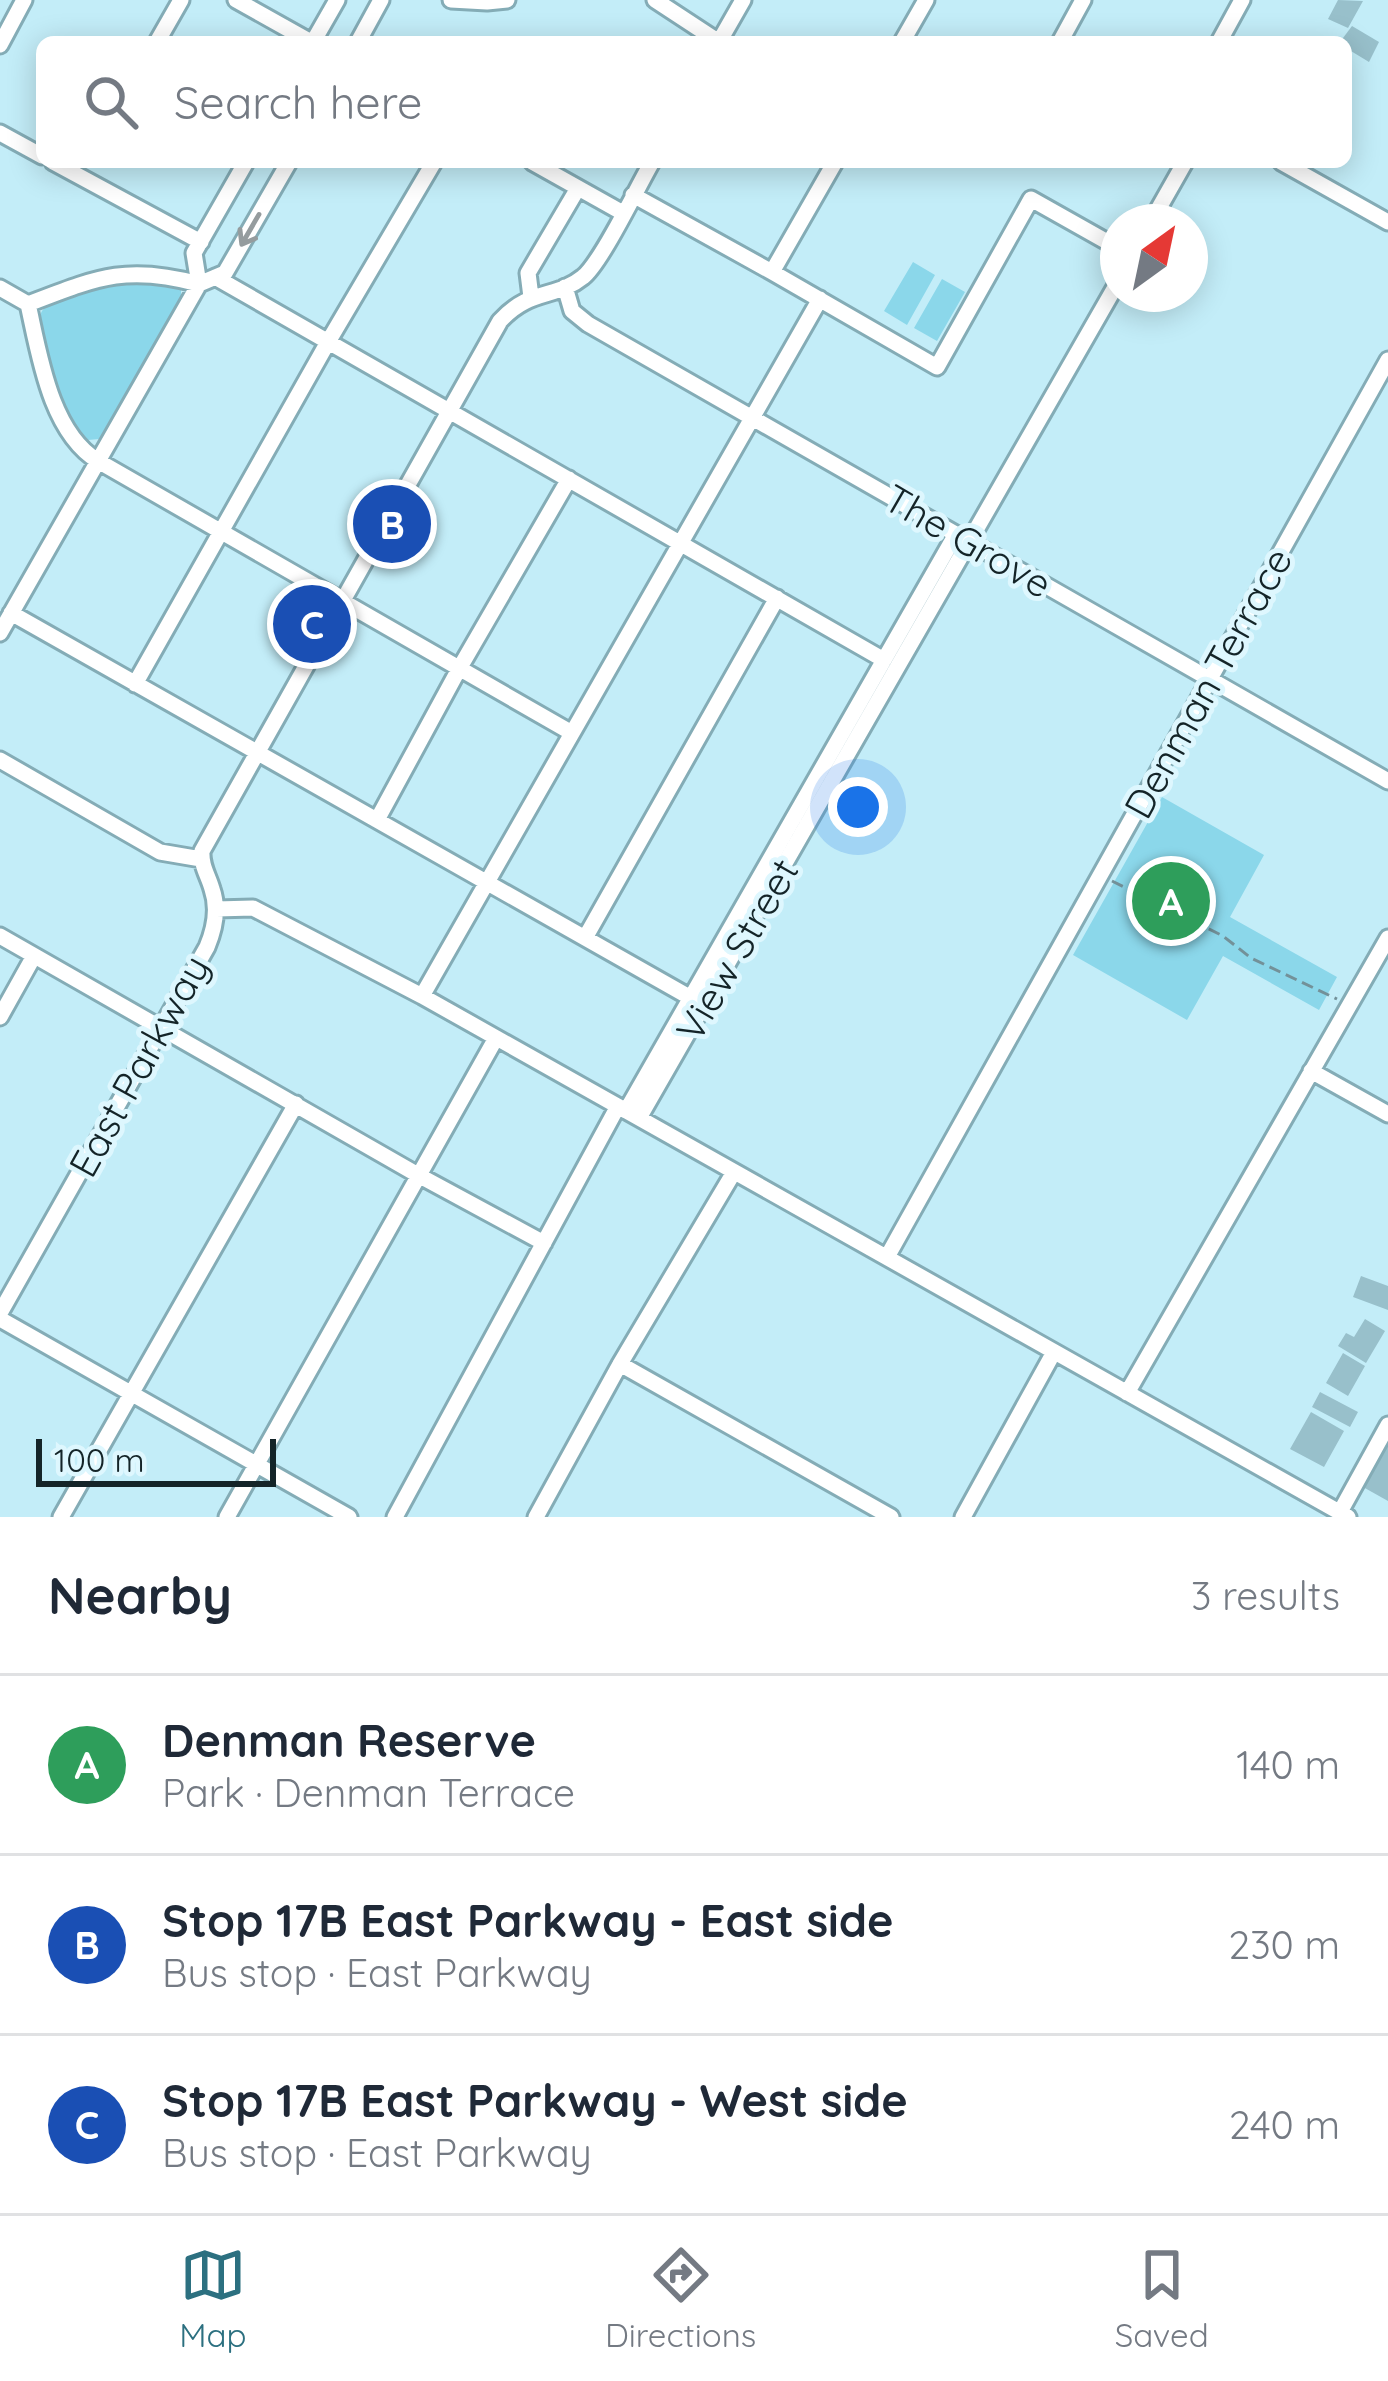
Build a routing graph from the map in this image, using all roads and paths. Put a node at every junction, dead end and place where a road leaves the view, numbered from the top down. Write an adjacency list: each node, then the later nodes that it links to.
1 (24, 0): 22 (street)
2 (181, 0): 13 (street)
3 (236, 0): 14 (street)
4 (337, 0): 15 (street)
5 (381, 0): 16 (street)
6 (451, 0): 7 (street)
7 (508, 0)
8 (655, 0): 17 (street)
9 (743, 0): 18 (street)
10 (926, 0): 19 (street)
11 (1083, 0): 20 (street)
12 (1242, 0): 21 (street)
13 (160, 36)
14 (301, 36)
15 (316, 36)
16 (361, 36)
17 (710, 36)
18 (722, 36)
19 (905, 36)
20 (1065, 36)
21 (1222, 36)
22 (0, 45)
23 (0, 133): 24 (street)
24 (36, 153)
25 (243, 168): 40 (street)
26 (286, 168): 42 (street, one-way to 42)
27 (430, 168): 49 (street)
28 (543, 168): 34 (street)
29 (649, 168): 35 (street)
30 (832, 168): 41 (street)
31 (1182, 168): 36 (street)
32 (1291, 168): 38 (street)
33 (84, 169): 40 (street)
34 (578, 188): 37 (street); 45 (street)
35 (633, 195): 37 (street); 41 (street)
36 (1161, 204)
37 (623, 213): 43 (street)
38 (1388, 222)
39 (1100, 238): 46 (street)
40 (201, 242): 42 (street)
41 (772, 272): 46 (street)
42 (207, 281): 47 (street); 49 (street); 53 (street)
43 (565, 287): 45 (street); 52 (street, The Grove)
44 (0, 288): 47 (street)
45 (531, 297): 51 (street)
46 (820, 299): 52 (street)
47 (28, 304): 53 (street)
48 (1100, 312): 56 (street, View Street)
49 (328, 342): 51 (street); 55 (street)
50 (1388, 360): 64 (street, Denman Terrace)
51 (448, 412): 54 (street); 59 (street)
52 (752, 416): 56 (street, The Grove); 57 (street)
53 (98, 461): 55 (street); 60 (street)
54 (569, 479): 57 (street); 63 (street)
55 (222, 533): 59 (street); 65 (street)
56 (963, 538): 62 (street, View Street); 64 (street, The Grove); 87 (street, View Street)
57 (680, 544): 58 (street); 66 (street)
58 (777, 598): 62 (street); 76 (street)
59 (341, 602): 63 (street); 67 (street)
60 (11, 613): 61 (street); 65 (street)
61 (0, 633)
62 (884, 660): 80 (street, View Street)
63 (458, 669): 66 (street); 70 (street)
64 (1209, 680): 69 (street, The Grove); 72 (street, Denman Terrace)
65 (135, 684): 67 (street)
66 (572, 733): 73 (street)
67 (256, 754): 70 (street); 71 (street)
68 (0, 760): 71 (street)
69 (1388, 782)
70 (377, 820): 73 (street)
71 (201, 859): 74 (street, East Parkway)
72 (1100, 875): 81 (path); 92 (street, Denman Terrace)
73 (487, 882): 76 (street); 79 (street)
74 (216, 909): 79 (street); 83 (street, East Parkway)
75 (0, 937): 78 (street)
76 (585, 938): 80 (street)
77 (1388, 938): 81 (street)
78 (34, 956): 82 (street); 83 (street)
79 (422, 996): 84 (street)
80 (691, 998): 87 (street, View Street)
81 (1349, 1006): 85 (street)
82 (0, 1017)
83 (161, 1027): 86 (street); 93 (street, East Parkway)
84 (496, 1038): 87 (street); 90 (street)
85 (1311, 1071): 88 (street); 97 (street)
86 (296, 1104): 90 (street); 96 (street)
87 (628, 1112): 89 (street); 91 (street)
88 (1388, 1114)
89 (734, 1172): 92 (street); 95 (street)
90 (418, 1174): 91 (street); 99 (street)
91 (544, 1243): 104 (street)
92 (886, 1257): 94 (street)
93 (0, 1316): 96 (street)
94 (1054, 1352): 97 (street); 107 (street)
95 (620, 1364): 105 (street); 106 (street)
96 (130, 1393): 99 (street); 101 (street)
97 (1127, 1393): 100 (street)
98 (1388, 1425): 100 (street)
99 (257, 1464): 102 (street); 103 (street)
100 (1344, 1515)
101 (61, 1517)
102 (227, 1517)
103 (349, 1517)
104 (394, 1517)
105 (536, 1517)
106 (891, 1517)
107 (963, 1517)

